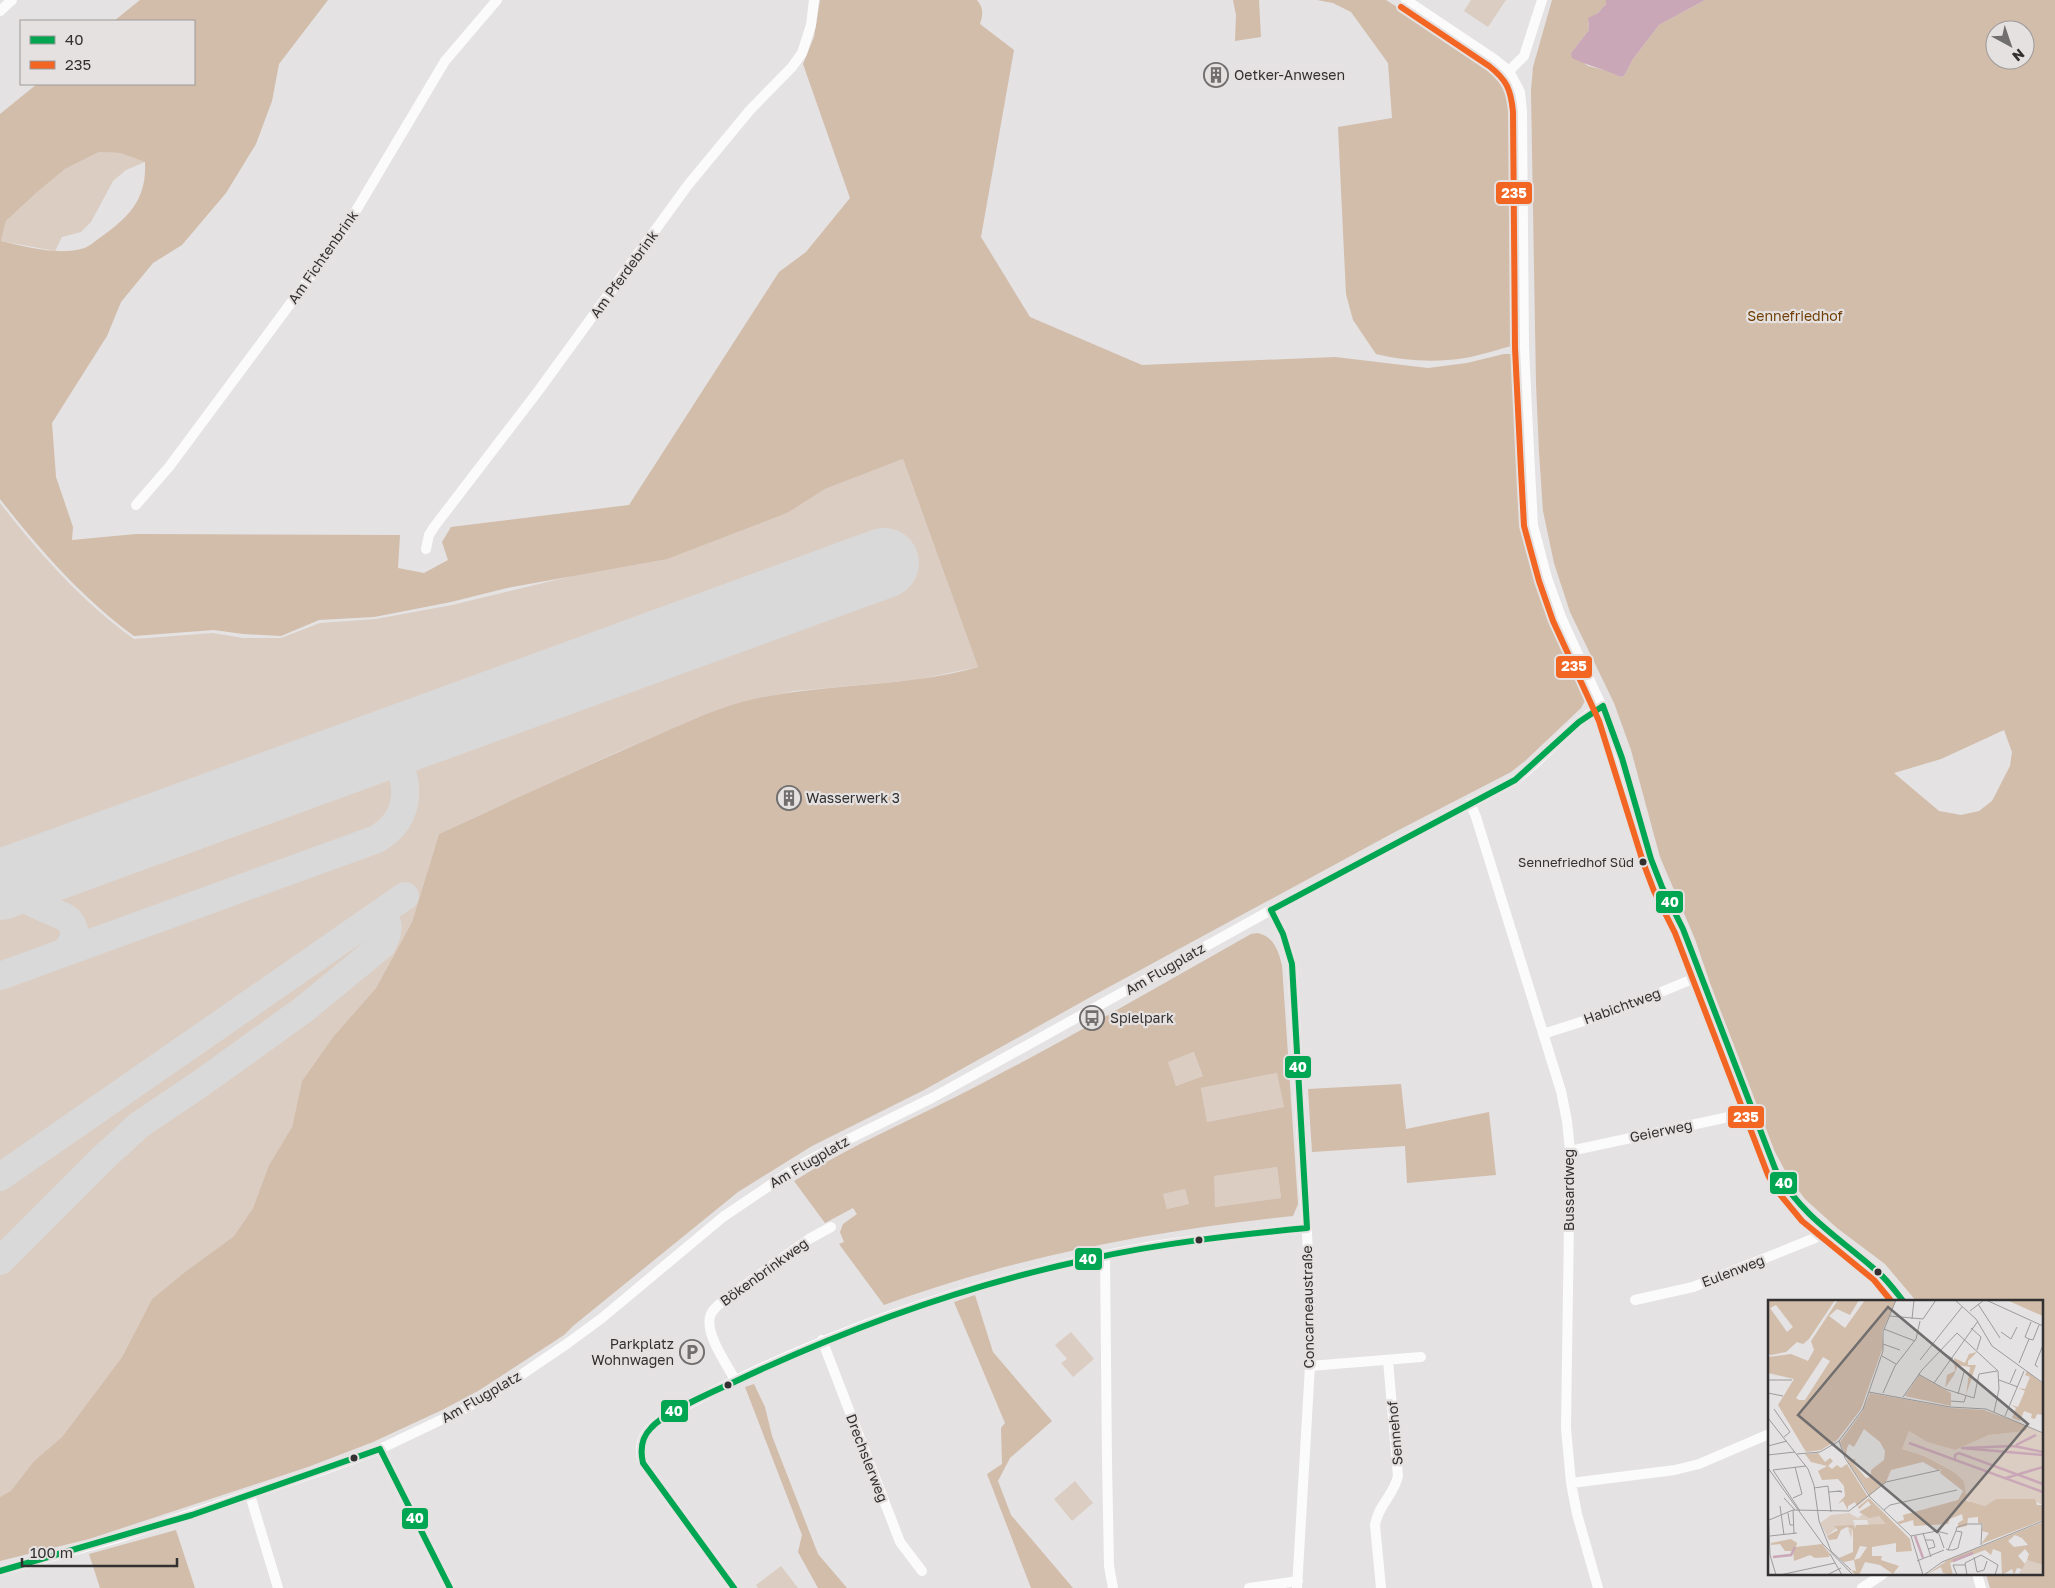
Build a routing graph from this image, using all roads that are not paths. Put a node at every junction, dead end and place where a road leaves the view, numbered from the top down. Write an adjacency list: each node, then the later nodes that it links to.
1 (12, 0): 6 (street)
2 (497, 0): 8 (street, Am Fichtenbrink)
3 (814, 0): 9 (street, Am Pferdebrink)
4 (1406, 0): 7 (street)
5 (1542, 0): 7 (street)
6 (0, 11)
7 (1509, 72): 10 (street)
8 (136, 505)
9 (426, 548)
10 (1603, 706): 11 (street, Am Flugplatz); 13 (street)
11 (1470, 803): 12 (street, Am Flugplatz); 14 (street, Bussardweg)
12 (1271, 910): 18 (street, Concarneaustraße); 29 (street, Am Flugplatz)
13 (1700, 976): 14 (street, Habichtweg); 15 (street)
14 (1542, 1034): 16 (street, Bussardweg)
15 (1752, 1112): 16 (street, Geierweg); 19 (street)
16 (1570, 1151): 30 (street, Bussardweg)
17 (831, 1227): 27 (street, Bökenbrinkweg)
18 (1307, 1228): 20 (street); 26 (street, Concarneaustraße)
19 (1826, 1230): 21 (street, Eulenweg); 22 (street)
20 (1105, 1256): 23 (street); 39 (street)
21 (1635, 1300)
22 (1902, 1300)
23 (822, 1340): 27 (street); 33 (street, Drechslerweg)
24 (1421, 1357): 25 (street)
25 (1388, 1360): 26 (street); 41 (street, Sennehof)
26 (1310, 1366): 35 (street, Concarneaustraße)
27 (735, 1380): 38 (street)
28 (1768, 1434): 30 (street)
29 (380, 1449): 31 (street, Am Flugplatz); 37 (street)
30 (1572, 1483): 42 (street, Bussardweg)
31 (250, 1495): 32 (street, Am Flugplatz); 36 (street)
32 (0, 1571)
33 (922, 1571)
34 (1880, 1576): 43 (street)
35 (1297, 1585): 40 (street)
36 (278, 1588)
37 (450, 1588)
38 (734, 1588)
39 (1113, 1588)
40 (1249, 1588)
41 (1380, 1588)
42 (1598, 1588)
43 (1862, 1588)

